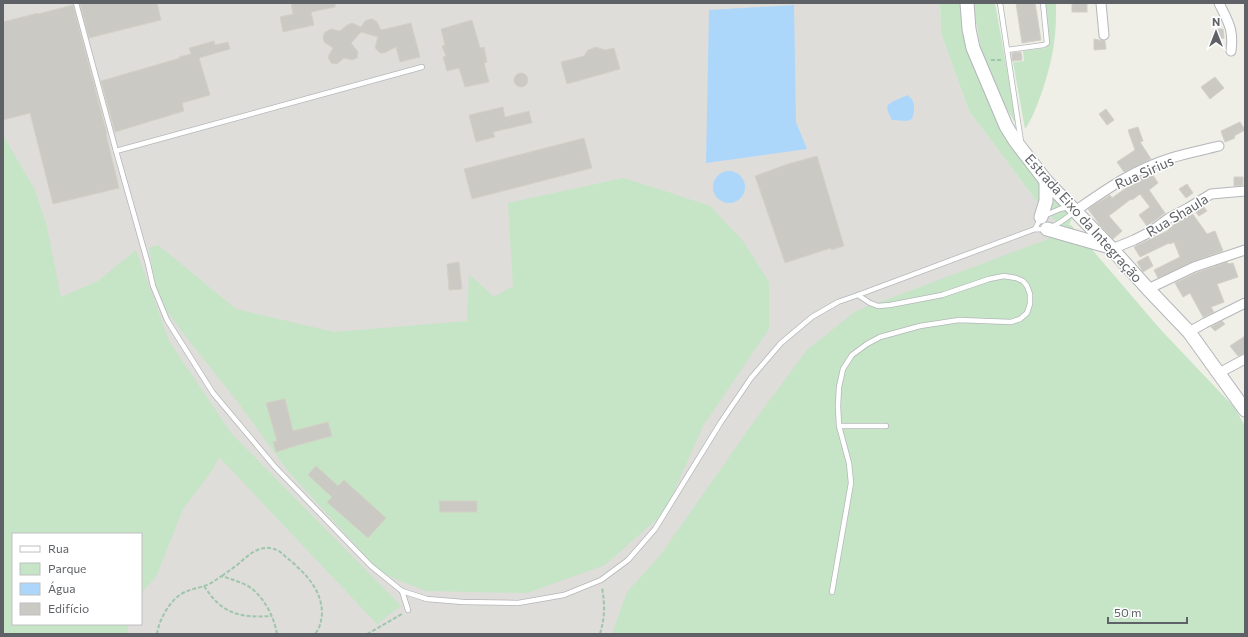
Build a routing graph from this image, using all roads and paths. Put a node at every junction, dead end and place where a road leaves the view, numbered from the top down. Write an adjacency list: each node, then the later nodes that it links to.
1 (76, 3): 12 (lane)
2 (967, 3): 13 (main road, Estrada Eixo da Integração)
3 (1000, 3): 8 (lane)
4 (1043, 3): 8 (lane)
5 (1102, 3): 7 (street)
6 (1219, 3): 9 (street)
7 (1104, 35)
8 (1007, 50): 13 (lane)
9 (1231, 51)
10 (422, 66): 12 (lane)
11 (1219, 146): 16 (street, Rua Sirius)
12 (116, 151): 33 (lane)
13 (1023, 151): 14 (main road, Estrada Eixo da Integração)
14 (1046, 181): 16 (main road, Estrada Eixo da Integração); 17 (main road)
15 (1245, 191): 19 (street, Rua Shaula)
16 (1073, 209): 17 (lane); 18 (lane); 19 (main road, Estrada Eixo da Integração)
17 (1041, 217): 18 (lane)
18 (1041, 229): 19 (main road); 22 (lane)
19 (1111, 248): 21 (main road, Estrada Eixo da Integração)
20 (1245, 250): 21 (street)
21 (1148, 289): 24 (main road, Estrada Eixo da Integração)
22 (858, 295): 28 (lane); 31 (lane)
23 (1245, 303): 24 (street)
24 (1189, 332): 26 (main road, Estrada Eixo da Integração)
25 (1245, 359): 26 (street)
26 (1219, 373): 27 (main road, Estrada Eixo da Integração)
27 (1245, 410)
28 (839, 426): 29 (lane); 34 (lane)
29 (886, 426)
30 (222, 576): 32 (path); 36 (path); 39 (path)
31 (601, 580): 33 (lane); 41 (path)
32 (204, 586): 36 (path); 37 (path)
33 (402, 591): 35 (lane)
34 (832, 592)
35 (408, 610): 40 (path)
36 (272, 616): 38 (path)
37 (157, 634)
38 (277, 634)
39 (315, 634)
40 (367, 634)
41 (600, 634)

